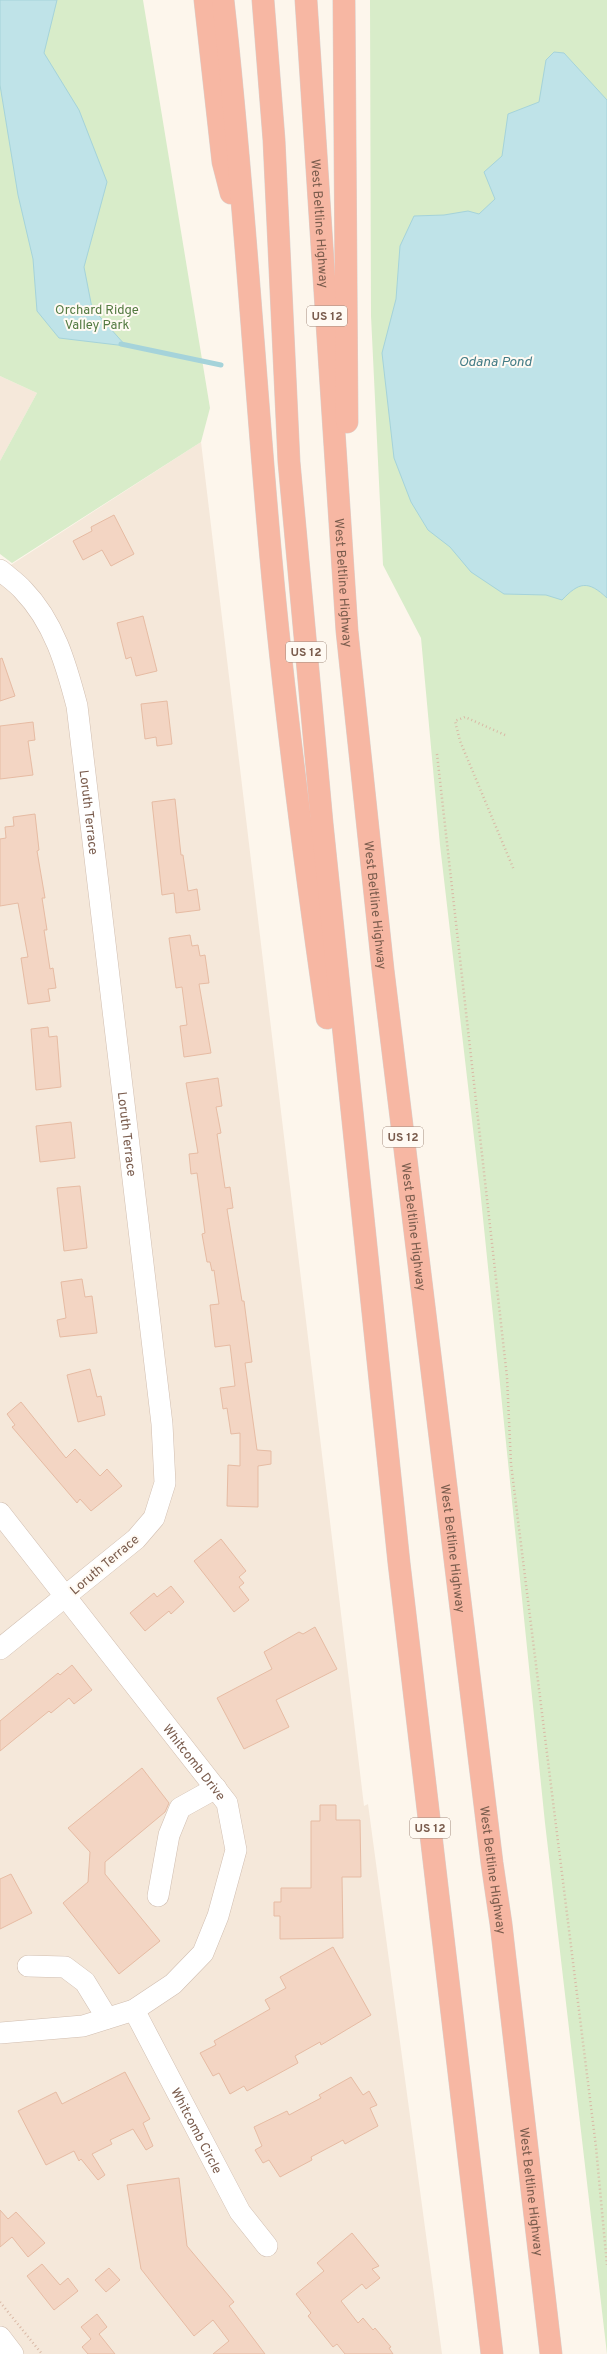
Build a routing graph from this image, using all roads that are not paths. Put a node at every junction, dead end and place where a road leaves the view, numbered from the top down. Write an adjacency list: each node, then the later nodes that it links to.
1 (206, 0): 6 (highway)
2 (223, 0): 6 (highway)
3 (263, 0): 9 (highway, US 12)
4 (306, 0): 8 (highway, West Beltline Highway / US 12)
5 (344, 0): 8 (highway)
6 (245, 246): 9 (highway)
7 (0, 570): 11 (street, Loruth Terrace)
8 (347, 631): 23 (highway, West Beltline Highway / US 12)
9 (371, 1302): 22 (highway, US 12)
10 (0, 1513): 11 (street, Whitcomb Drive)
11 (66, 1596): 12 (street, Loruth Terrace); 13 (street, Whitcomb Drive)
12 (0, 1649)
13 (216, 1788): 14 (street); 16 (street, Whitcomb Drive)
14 (158, 1896)
15 (28, 1966): 17 (street)
16 (134, 2010): 17 (street, Whitcomb Drive); 19 (street, Whitcomb Circle)
17 (107, 2018): 18 (street, Whitcomb Drive)
18 (0, 2033)
19 (267, 2246)
20 (0, 2337): 21 (street)
21 (14, 2354)
22 (492, 2354)
23 (551, 2354)

